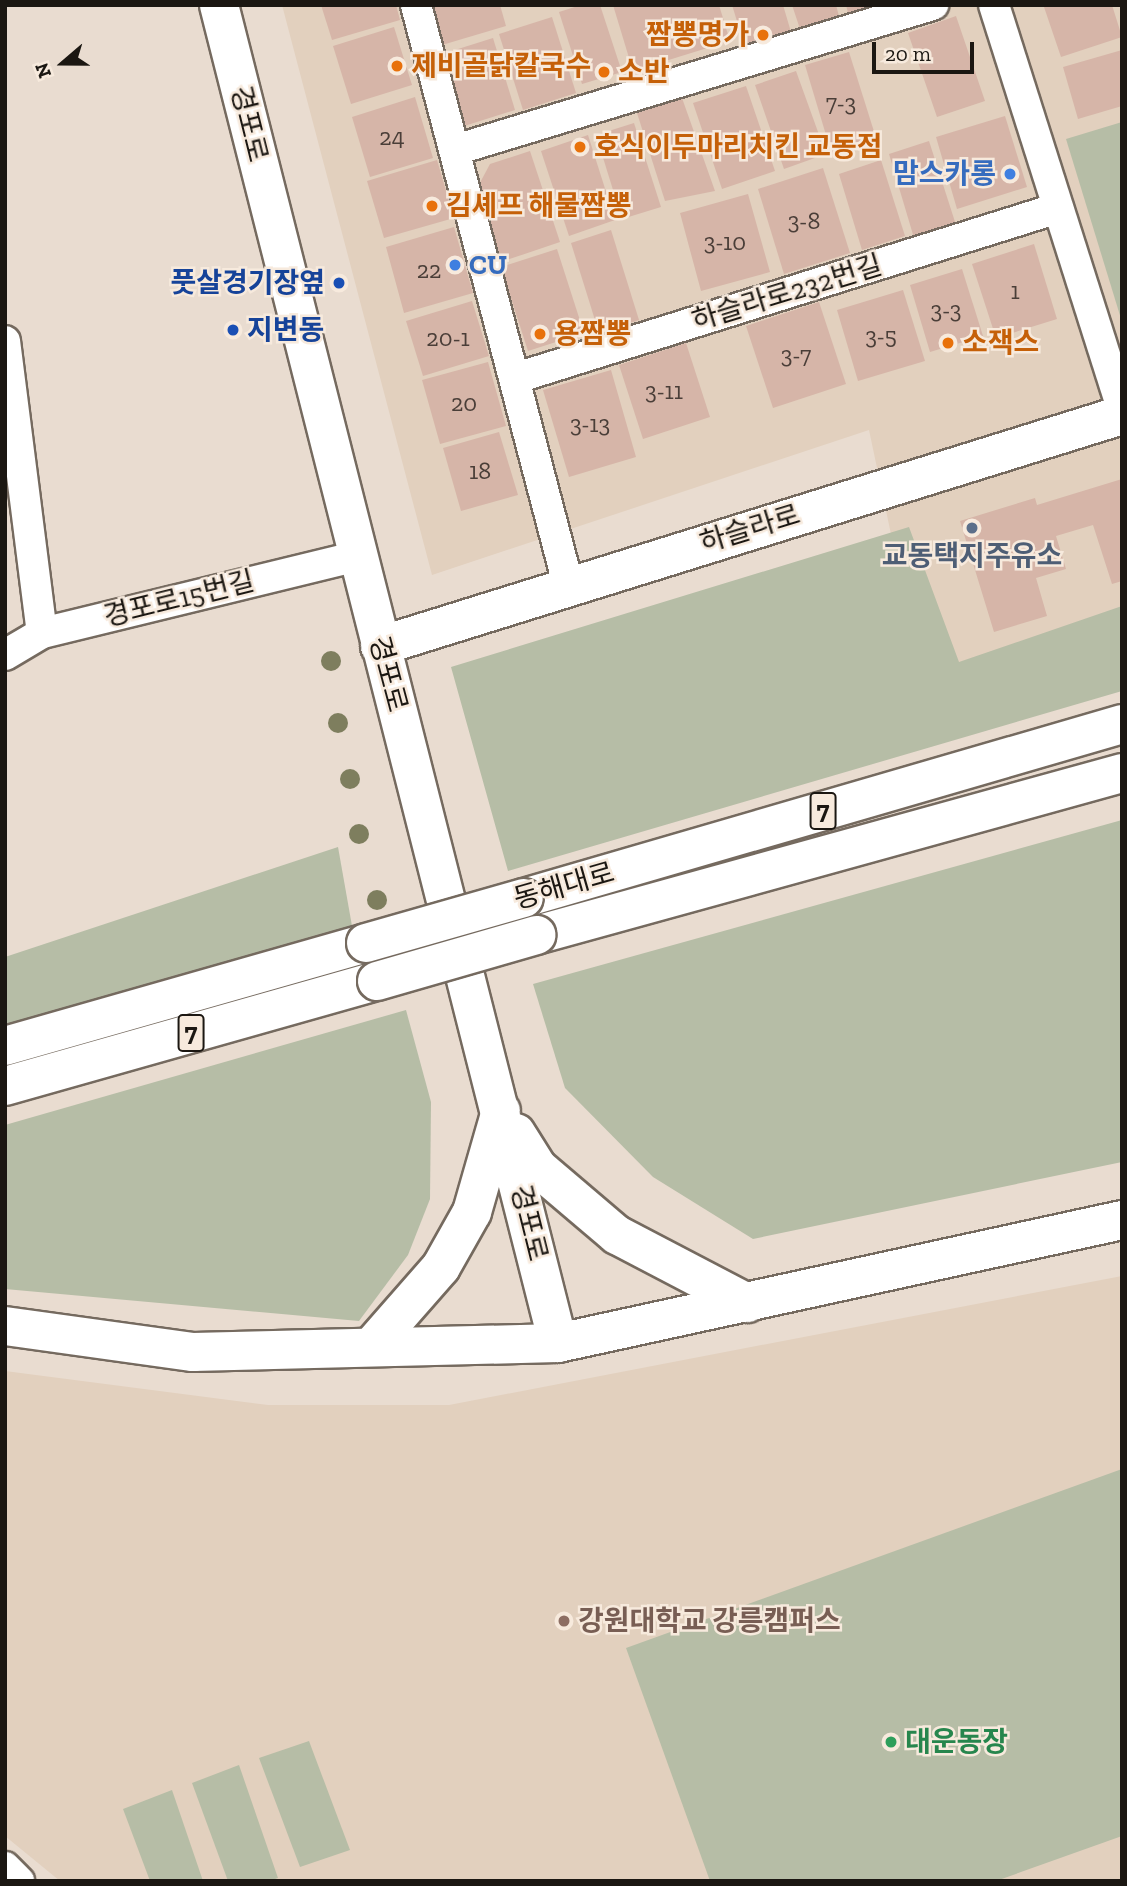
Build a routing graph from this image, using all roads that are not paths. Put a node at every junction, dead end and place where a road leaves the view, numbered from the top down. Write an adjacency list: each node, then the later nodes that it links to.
1 (219, 5): 11 (street, 경포로)
2 (416, 5): 5 (street)
3 (933, 5): 5 (street)
4 (995, 5): 6 (street)
5 (455, 150): 8 (street)
6 (1058, 208): 8 (street, 하슬라로232번길); 9 (street)
7 (5, 341): 13 (street)
8 (516, 378): 12 (street)
9 (1122, 408)
10 (1122, 415): 12 (street, 하슬라로)
11 (358, 556): 13 (street, 경포로15번길); 14 (street, 경포로)
12 (568, 584): 14 (street, 하슬라로)
13 (42, 633): 15 (street, 경포로15번길)
14 (380, 646): 20 (street, 경포로)
15 (5, 655)
16 (1122, 724): 18 (street, 동해대로 / 7, bridge)
17 (1122, 773): 19 (street, 동해대로 / 7, bridge)
18 (5, 1046)
19 (5, 1086)
20 (501, 1109): 22 (street); 24 (street, 경포로); 25 (street)
21 (1122, 1220): 22 (street)
22 (747, 1303): 24 (street)
23 (5, 1326): 25 (street)
24 (558, 1343): 25 (street)
25 (371, 1348)
26 (5, 1867): 27 (street)
27 (19, 1881)

